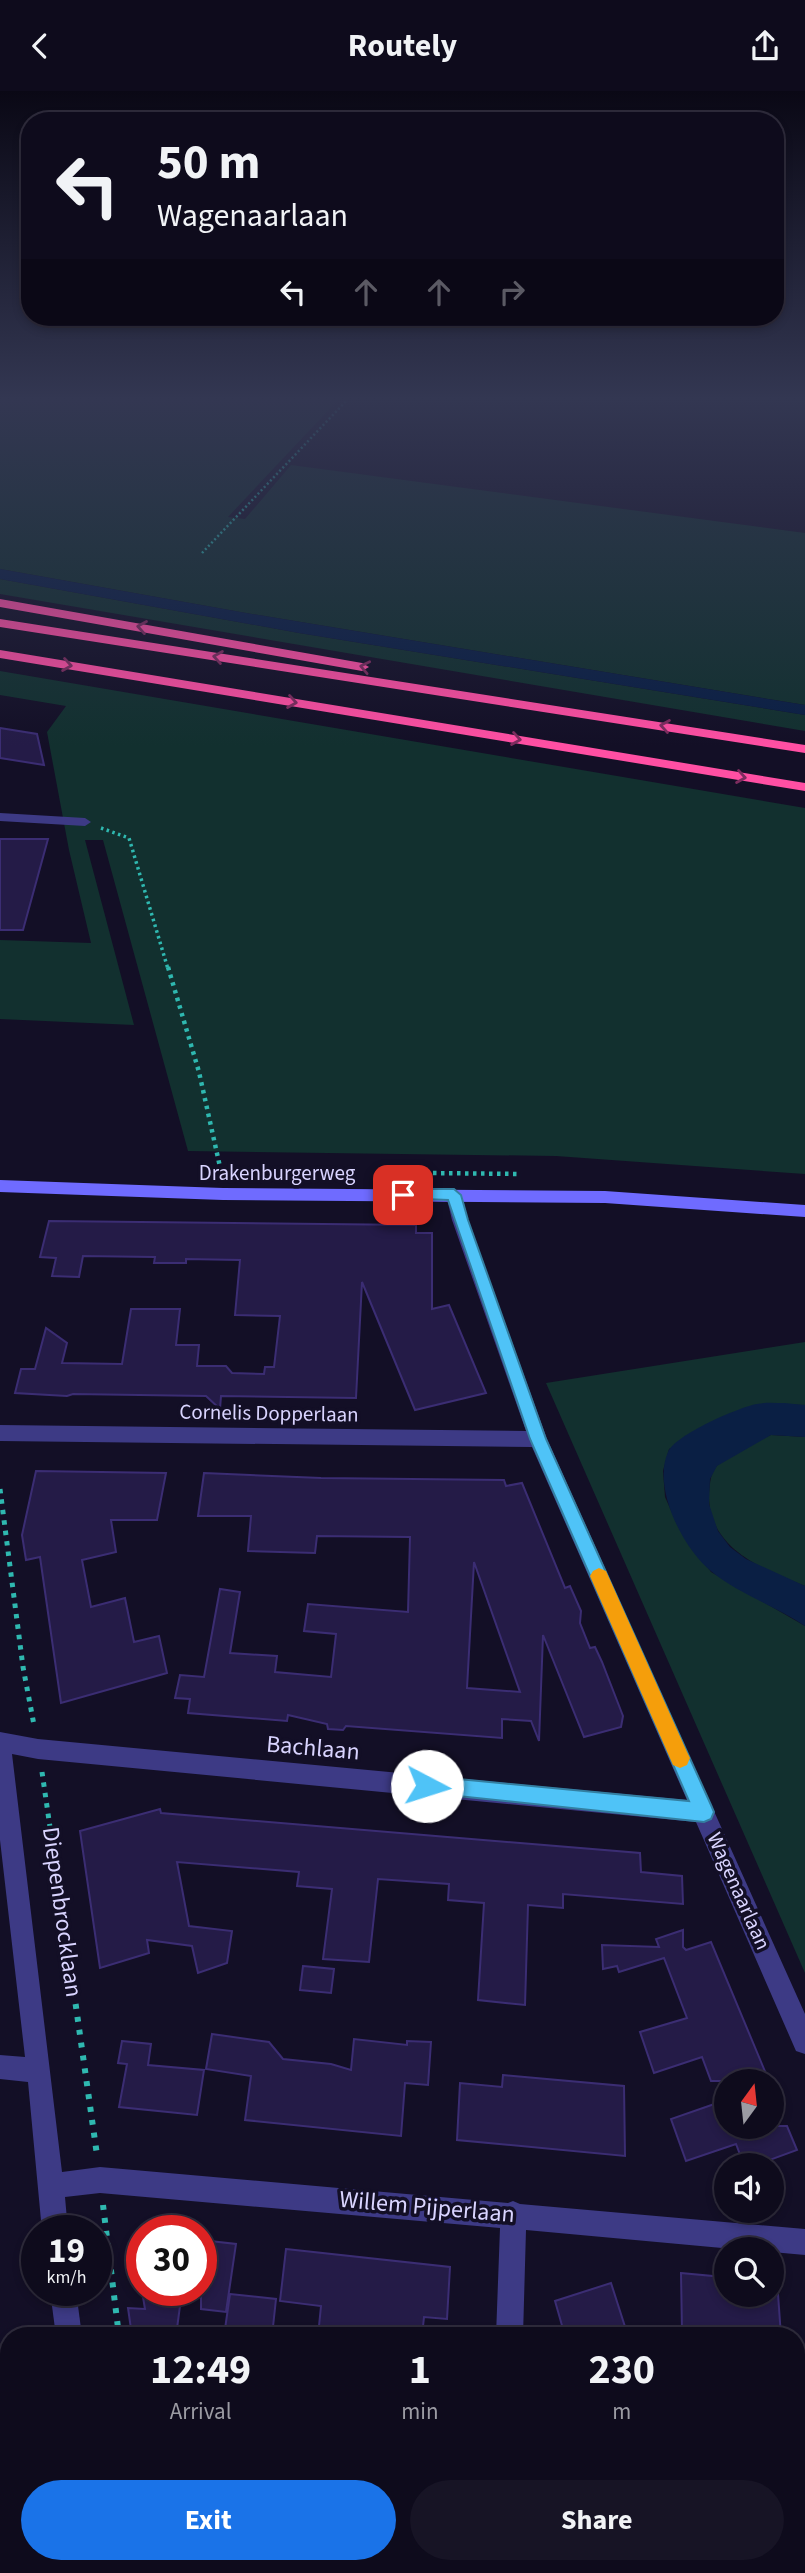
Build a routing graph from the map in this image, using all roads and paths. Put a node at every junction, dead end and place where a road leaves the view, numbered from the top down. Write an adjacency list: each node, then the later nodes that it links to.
1 (238, 515): 2 (path)
2 (202, 553)
3 (0, 603): 6 (highway, one-way to 3)
4 (0, 623): 6 (highway, one-way to 4)
5 (0, 654): 8 (highway, one-way to 8)
6 (576, 712): 7 (highway, one-way to 6)
7 (805, 749)
8 (805, 787)
9 (4, 817): 10 (street); 11 (street)
10 (85, 822): 13 (path)
11 (16, 834)
12 (0, 1186): 13 (main road, Drakenburgerweg)
13 (223, 1194): 14 (main road, Drakenburgerweg)
14 (454, 1195): 15 (main road, Drakenburgerweg); 17 (street, Wagenaarlaan)
15 (805, 1211)
16 (0, 1433): 17 (street, Cornelis Dopperlaan)
17 (538, 1439): 21 (street, Wagenaarlaan)
18 (0, 1489): 20 (path, Diepenbrocklaan)
19 (0, 1745): 20 (street, Bachlaan); 24 (street, Diepenbrocklaan)
20 (38, 1749): 21 (street, Bachlaan); 25 (path, Diepenbrocklaan)
21 (704, 1812): 22 (street, Wagenaarlaan)
22 (805, 2042)
23 (0, 2067): 24 (street)
24 (39, 2071): 26 (street, Diepenbrocklaan)
25 (100, 2180): 26 (street, Willem Pijperlaan); 27 (street, Willem Pijperlaan); 32 (path, Diepenbrocklaan)
26 (49, 2186): 28 (street, Diepenbrocklaan)
27 (513, 2214): 29 (street, Willem Pijperlaan); 33 (street)
28 (53, 2215)
29 (805, 2242)
30 (65, 2306): 31 (street)
31 (68, 2327)
32 (118, 2327)
33 (510, 2327)

